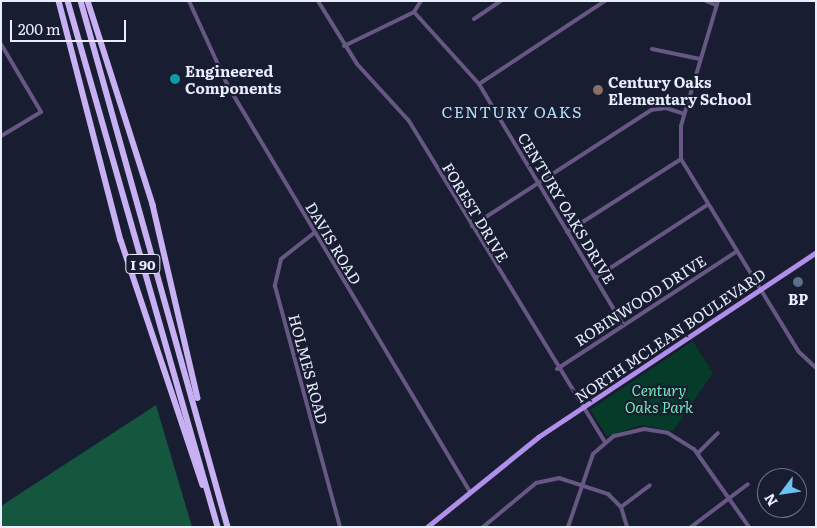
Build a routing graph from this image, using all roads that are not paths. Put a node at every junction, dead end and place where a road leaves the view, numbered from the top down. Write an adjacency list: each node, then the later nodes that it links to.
1 (59, 1): 45 (highway)
2 (68, 1): 45 (highway, I 90)
3 (81, 1): 38 (highway, I 90)
4 (88, 1): 38 (highway)
5 (189, 1): 26 (street, DAVIS ROAD)
6 (318, 1): 15 (street, FOREST DRIVE)
7 (421, 1): 12 (street)
8 (501, 1): 13 (street)
9 (605, 1): 18 (street)
10 (706, 1): 11 (street)
11 (717, 3): 17 (street)
12 (414, 12): 15 (street); 18 (street, CENTURY OAKS DRIVE)
13 (474, 19)
14 (1, 44): 20 (street)
15 (344, 46): 24 (street, FOREST DRIVE)
16 (652, 49): 17 (street)
17 (700, 59): 19 (street)
18 (479, 84): 22 (street, CENTURY OAKS DRIVE)
19 (684, 114): 21 (street); 22 (street)
20 (1, 136)
21 (681, 159): 23 (street); 25 (street)
22 (539, 184): 24 (street); 25 (street, CENTURY OAKS DRIVE)
23 (707, 205): 27 (street); 29 (street)
24 (472, 226): 33 (street, FOREST DRIVE)
25 (568, 232): 29 (street, CENTURY OAKS DRIVE)
26 (314, 233): 42 (street, DAVIS ROAD); 48 (street, HOLMES ROAD)
27 (736, 252): 30 (street); 31 (street, ROBINWOOD DRIVE)
28 (816, 252): 30 (main road, NORTH MCLEAN BOULEVARD)
29 (595, 278): 31 (street, CENTURY OAKS DRIVE)
30 (760, 290): 32 (street); 34 (main road, NORTH MCLEAN BOULEVARD)
31 (623, 325): 33 (street, ROBINWOOD DRIVE)
32 (816, 368)
33 (557, 369): 34 (street, FOREST DRIVE)
34 (582, 409): 36 (street, FOREST DRIVE); 42 (main road, NORTH MCLEAN BOULEVARD)
35 (718, 433): 37 (street)
36 (605, 442): 37 (street); 39 (street)
37 (698, 453): 43 (street)
38 (214, 468): 47 (highway, I 90)
39 (583, 482): 44 (street); 50 (street); 51 (street)
40 (748, 484): 43 (street)
41 (650, 485): 44 (street)
42 (469, 491): 49 (main road)
43 (729, 498): 53 (street); 54 (street)
44 (621, 506): 52 (street)
45 (216, 520): 46 (highway, I 90)
46 (218, 527)
47 (228, 527)
48 (340, 527)
49 (427, 527)
50 (482, 527)
51 (568, 527)
52 (627, 527)
53 (691, 527)
54 (748, 527)

